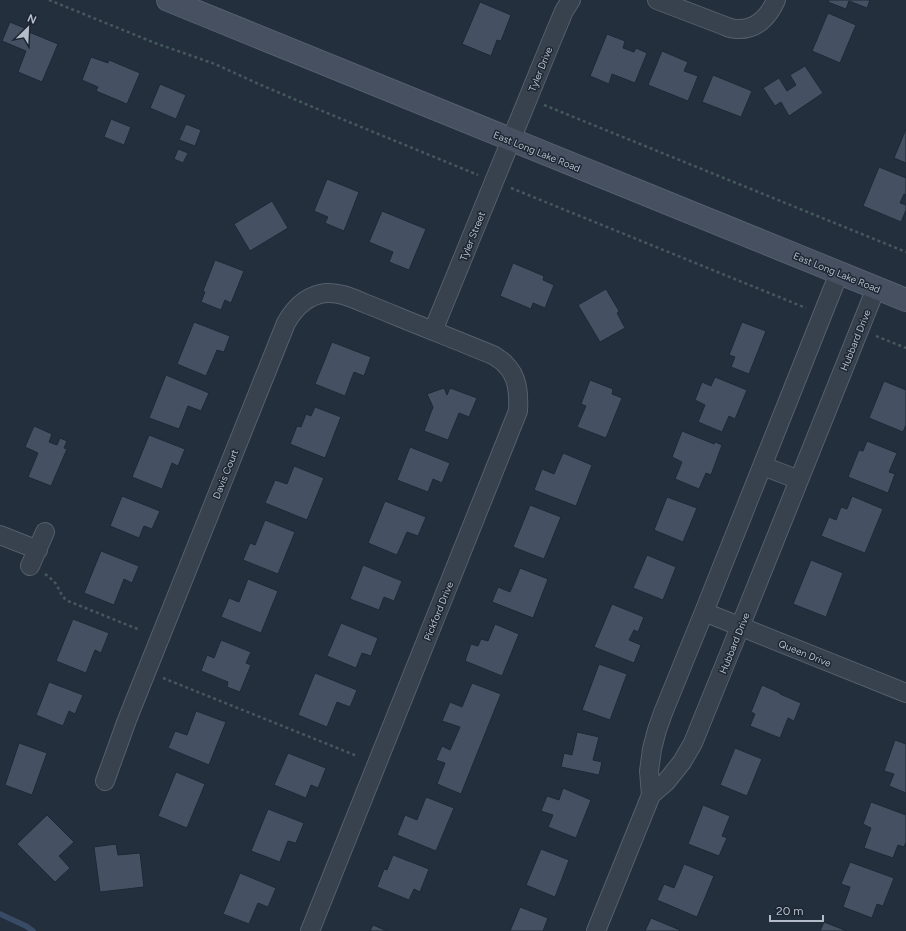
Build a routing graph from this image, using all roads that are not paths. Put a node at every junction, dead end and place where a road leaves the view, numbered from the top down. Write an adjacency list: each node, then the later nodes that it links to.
1 (168, 0): 5 (main road, East Long Lake Road)
2 (571, 0): 5 (street, Tyler Drive)
3 (657, 0): 4 (street)
4 (776, 0)
5 (511, 140): 6 (main road, East Long Lake Road); 9 (street, Tyler Street)
6 (839, 273): 7 (main road, East Long Lake Road); 10 (street, Hubbard Drive)
7 (876, 288): 8 (main road, East Long Lake Road); 11 (street, Hubbard Drive)
8 (906, 300)
9 (433, 331): 19 (street, Davis Court); 21 (street, Pickford Drive)
10 (763, 466): 11 (street); 16 (street, Hubbard Drive)
11 (799, 480): 17 (street, Hubbard Drive)
12 (45, 532): 14 (street)
13 (0, 534): 14 (street)
14 (38, 550): 15 (street)
15 (30, 566)
16 (704, 612): 17 (street, Queen Drive); 20 (street, Hubbard Drive)
17 (740, 627): 18 (street, Queen Drive); 20 (street, Hubbard Drive)
18 (906, 693)
19 (105, 781)
20 (651, 795): 22 (street, Hubbard Drive)
21 (310, 931)
22 (596, 931)

